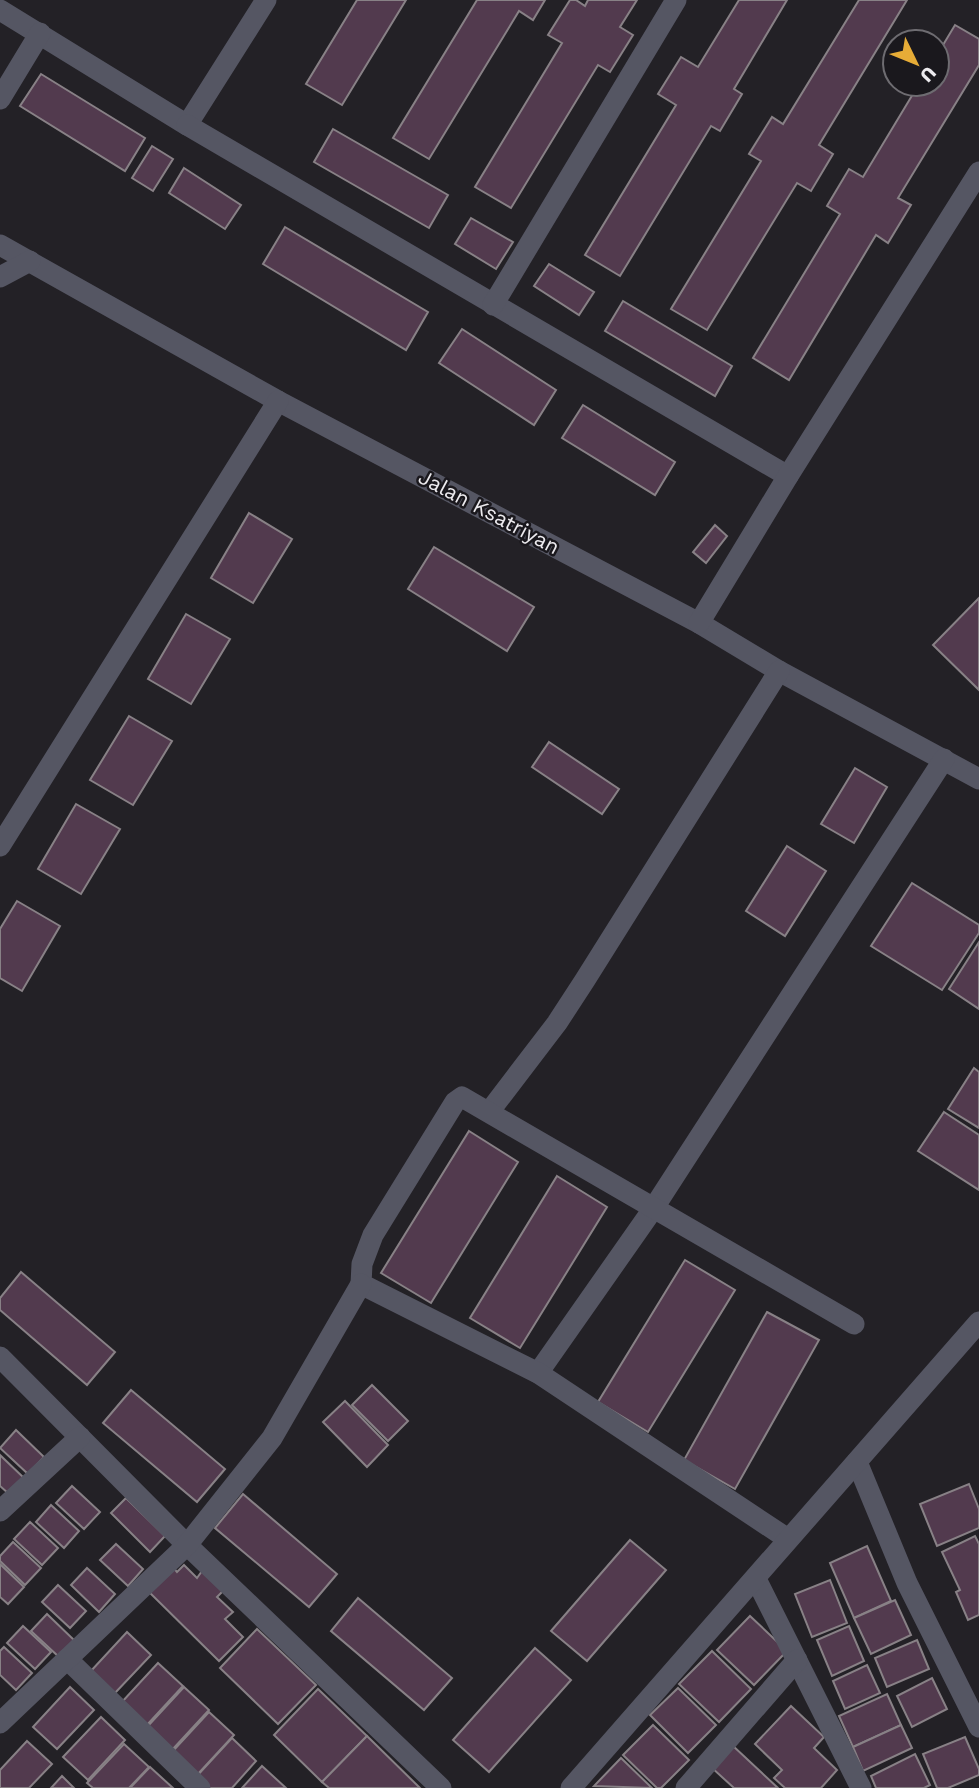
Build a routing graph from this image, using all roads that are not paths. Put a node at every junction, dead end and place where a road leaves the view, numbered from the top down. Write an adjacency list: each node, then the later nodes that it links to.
1 (266, 0): 6 (street)
2 (676, 0): 11 (street)
3 (0, 10): 4 (street)
4 (40, 33): 5 (street); 6 (street)
5 (0, 99)
6 (187, 125): 11 (street)
7 (979, 172): 13 (street)
8 (0, 245): 9 (street, Jalan Ksatriyan)
9 (30, 261): 10 (street); 12 (street, Jalan Ksatriyan)
10 (0, 277)
11 (493, 305): 13 (street)
12 (278, 401): 14 (street, Jalan Ksatriyan); 18 (street)
13 (788, 476): 14 (street)
14 (699, 623): 15 (street, Jalan Ksatriyan)
15 (779, 671): 16 (street, Jalan Ksatriyan); 19 (street)
16 (944, 759): 17 (street, Jalan Ksatriyan); 20 (street)
17 (979, 779)
18 (0, 846)
19 (489, 1112): 20 (street); 21 (street)
20 (653, 1209): 23 (street); 25 (street)
21 (361, 1283): 25 (street); 30 (street)
22 (979, 1322): 27 (street)
23 (854, 1324)
24 (0, 1357): 26 (street)
25 (538, 1373): 29 (street)
26 (80, 1437): 28 (street); 30 (street)
27 (857, 1462): 29 (street); 35 (street)
28 (0, 1511)
29 (788, 1539): 31 (street)
30 (187, 1545): 32 (street); 37 (street)
31 (756, 1579): 33 (street); 38 (street)
32 (67, 1659): 34 (street); 36 (street)
33 (797, 1660): 39 (street); 40 (street)
34 (0, 1723)
35 (979, 1727)
36 (200, 1788)
37 (441, 1788)
38 (571, 1788)
39 (686, 1788)
40 (861, 1788)

